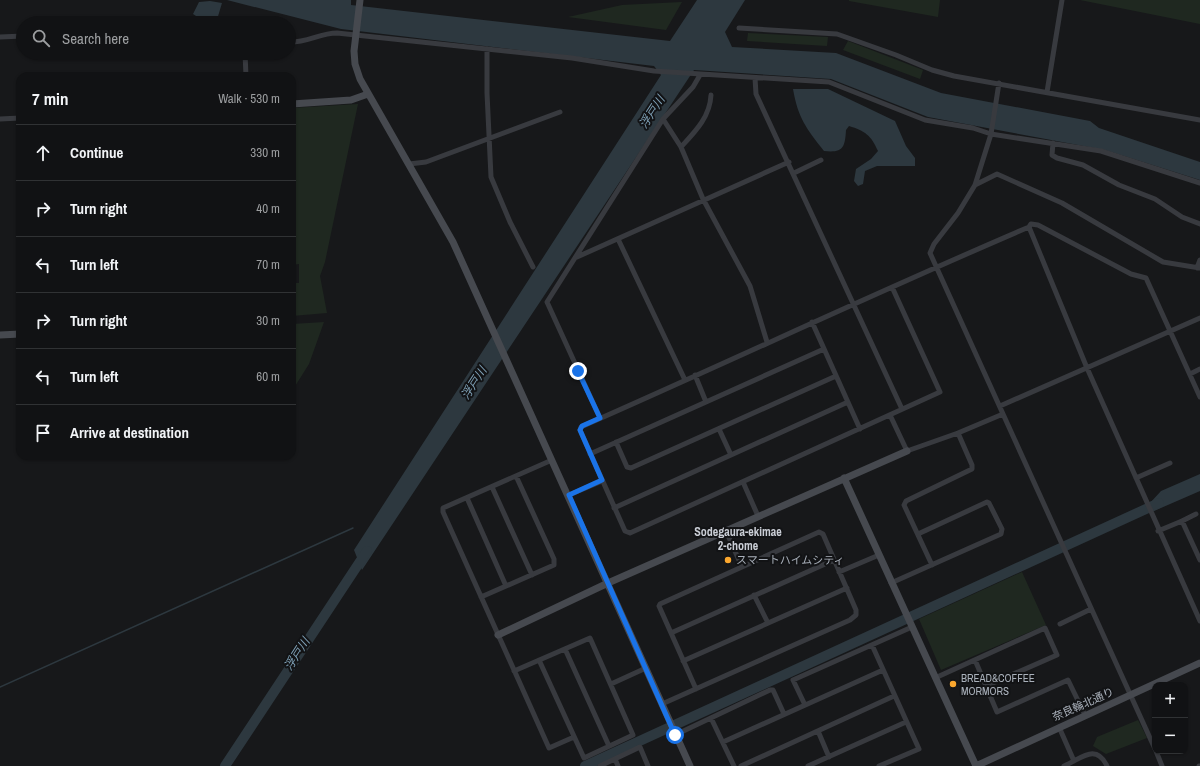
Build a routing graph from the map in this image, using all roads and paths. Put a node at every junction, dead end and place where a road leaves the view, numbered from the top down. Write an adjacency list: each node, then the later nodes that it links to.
1 (1062, 0): 14 (street)
2 (360, 1): 5 (street)
3 (739, 28): 13 (street)
4 (16, 36): 6 (street)
5 (356, 36): 7 (street); 8 (street); 15 (street)
6 (0, 37)
7 (296, 42)
8 (487, 49): 11 (street); 24 (street)
9 (245, 60): 10 (street)
10 (246, 72)
11 (700, 74): 12 (street); 21 (street)
12 (755, 78): 23 (street); 28 (street)
13 (999, 84): 14 (street); 23 (street)
14 (1047, 92): 22 (street)
15 (368, 94): 17 (street); 29 (street)
16 (711, 96): 26 (street)
17 (296, 104)
18 (560, 112): 24 (street)
19 (0, 118): 20 (street)
20 (16, 118)
21 (664, 119): 26 (street); 37 (street)
22 (1200, 120)
23 (992, 134): 25 (street); 32 (street)
24 (490, 139): 29 (street); 40 (street)
25 (1053, 143): 31 (street); 34 (street)
26 (681, 147): 33 (street)
27 (821, 160): 30 (street)
28 (789, 162): 30 (street); 33 (street)
29 (409, 164): 72 (street)
30 (794, 174): 43 (street)
31 (1200, 182)
32 (975, 185): 39 (street); 41 (street)
33 (704, 199): 36 (street); 49 (street)
34 (1200, 224)
35 (1029, 227): 39 (street); 46 (street); 51 (street)
36 (618, 239): 37 (street); 56 (street)
37 (576, 257): 64 (street)
38 (1200, 260): 41 (street)
39 (937, 266): 42 (street); 60 (street)
40 (533, 267)
41 (1199, 268)
42 (892, 287): 43 (street); 61 (street)
43 (854, 304): 45 (street); 61 (street)
44 (1200, 318): 46 (street)
45 (812, 322): 49 (street); 50 (street)
46 (1170, 331): 51 (street); 53 (street)
47 (16, 334): 48 (street)
48 (0, 335)
49 (767, 342): 54 (street)
50 (824, 349): 55 (street); 58 (street)
51 (1087, 368): 60 (street); 76 (street)
52 (1200, 369): 53 (street)
53 (1190, 374): 57 (street)
54 (695, 375): 56 (street); 58 (street)
55 (836, 376): 59 (street); 65 (street)
56 (685, 380): 64 (street)
57 (1200, 396)
58 (706, 402): 68 (street)
59 (848, 402): 66 (street); 71 (street)
60 (1000, 406): 62 (street)
61 (902, 409): 63 (street)
62 (1003, 414): 67 (street); 102 (street)
63 (890, 415): 66 (street); 69 (street)
64 (600, 418): 70 (street)
65 (719, 428): 68 (street); 71 (street)
66 (860, 429): 78 (street)
67 (958, 433): 69 (street); 88 (street)
68 (616, 442): 70 (street)
69 (907, 451): 75 (street)
70 (590, 454): 77 (street)
71 (731, 455): 82 (street)
72 (552, 460): 74 (street); 80 (street)
73 (1170, 463): 76 (street)
74 (516, 476): 79 (street); 95 (street)
75 (844, 478): 84 (street); 89 (street)
76 (1136, 478): 87 (street)
77 (602, 480): 80 (street); 82 (street)
78 (743, 482): 82 (street); 84 (street)
79 (492, 487): 81 (street); 95 (street)
80 (569, 495): 96 (street)
81 (467, 498): 98 (street); 101 (street)
82 (614, 508)
83 (1196, 514): 85 (street)
84 (758, 516): 86 (street)
85 (1182, 521): 87 (street); 91 (street)
86 (726, 531): 93 (street); 96 (street)
87 (1158, 531): 103 (street)
88 (918, 534): 92 (street); 92 (street)
89 (879, 555): 94 (street); 97 (street)
90 (834, 560): 93 (street); 94 (street); 100 (street)
91 (1200, 560)
92 (932, 565): 97 (street)
93 (742, 567): 107 (street)
94 (840, 572): 99 (street)
95 (532, 575): 98 (street)
96 (608, 583): 108 (street); 115 (street)
97 (891, 583): 106 (street)
98 (506, 586): 101 (street)
99 (847, 588): 104 (street); 121 (street)
100 (754, 595): 104 (street); 107 (street)
101 (481, 597): 108 (street)
102 (1091, 609): 105 (street); 122 (street)
103 (1200, 621)
104 (768, 623): 113 (street)
105 (1060, 624)
106 (912, 628): 109 (street); 118 (street)
107 (671, 633): 113 (street)
108 (498, 635): 117 (street)
109 (872, 645): 116 (street); 125 (street)
110 (565, 649): 111 (street); 119 (street); 136 (street)
111 (539, 660): 117 (street); 133 (street)
112 (975, 660): 118 (street); 120 (street); 120 (street)
113 (683, 661): 121 (street)
114 (1200, 664): 122 (street, 奈良輪北通り)
115 (646, 668): 119 (street); 124 (street)
116 (883, 670): 123 (street); 125 (street)
117 (514, 671): 133 (street)
118 (935, 678): 149 (street)
119 (611, 684): 136 (street)
120 (986, 686): 127 (street)
121 (696, 689): 124 (street)
122 (1131, 695): 127 (street, 奈良輪北通り); 135 (street)
123 (894, 696): 129 (street); 131 (street)
124 (662, 704): 132 (street)
125 (805, 705): 126 (street)
126 (784, 714): 128 (street); 134 (street)
127 (1085, 715): 130 (street, 奈良輪北通り)
128 (711, 718): 132 (street); 134 (street)
129 (906, 722): 138 (street); 148 (street)
130 (1059, 727): 140 (street); 149 (street, 奈良輪北通り)
131 (818, 731): 138 (street); 146 (street)
132 (674, 733): 144 (street)
133 (574, 736): 136 (street)
134 (723, 742): 145 (street)
135 (1152, 743)
136 (609, 746)
137 (1157, 754): 152 (street)
138 (829, 757): 147 (street)
139 (615, 759): 141 (street); 142 (street); 143 (street)
140 (1074, 761): 150 (street); 151 (street)
141 (600, 766)
142 (618, 766)
143 (648, 766)
144 (690, 766)
145 (734, 766)
146 (741, 766)
147 (808, 766)
148 (880, 766)
149 (976, 766)
150 (1064, 766)
151 (1107, 766)
152 (1162, 766)

